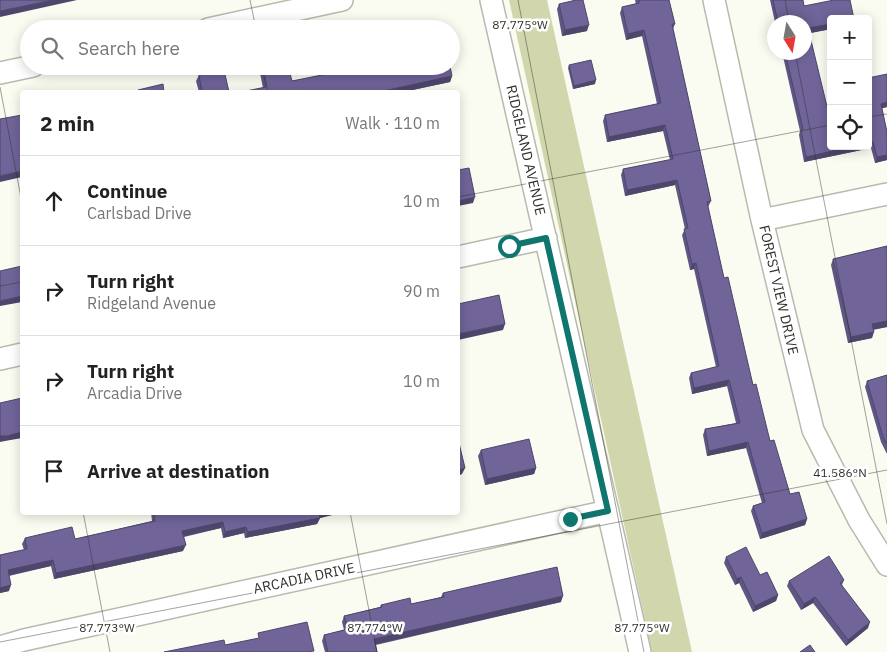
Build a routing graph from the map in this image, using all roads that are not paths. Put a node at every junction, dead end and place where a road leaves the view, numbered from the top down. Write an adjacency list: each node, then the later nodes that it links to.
1 (342, 0): 4 (street)
2 (491, 0): 9 (street, RIDGELAND AVENUE)
3 (714, 0): 8 (street, FOREST VIEW DRIVE)
4 (250, 20)
5 (20, 69): 6 (street)
6 (0, 73)
7 (887, 194): 8 (street)
8 (762, 220): 14 (street, FOREST VIEW DRIVE)
9 (546, 238): 10 (street); 13 (street, RIDGELAND AVENUE)
10 (460, 257)
11 (20, 354): 12 (street)
12 (0, 359)
13 (608, 511): 15 (street, ARCADIA DRIVE); 16 (street, RIDGELAND AVENUE)
14 (887, 565)
15 (0, 647)
16 (640, 652)

